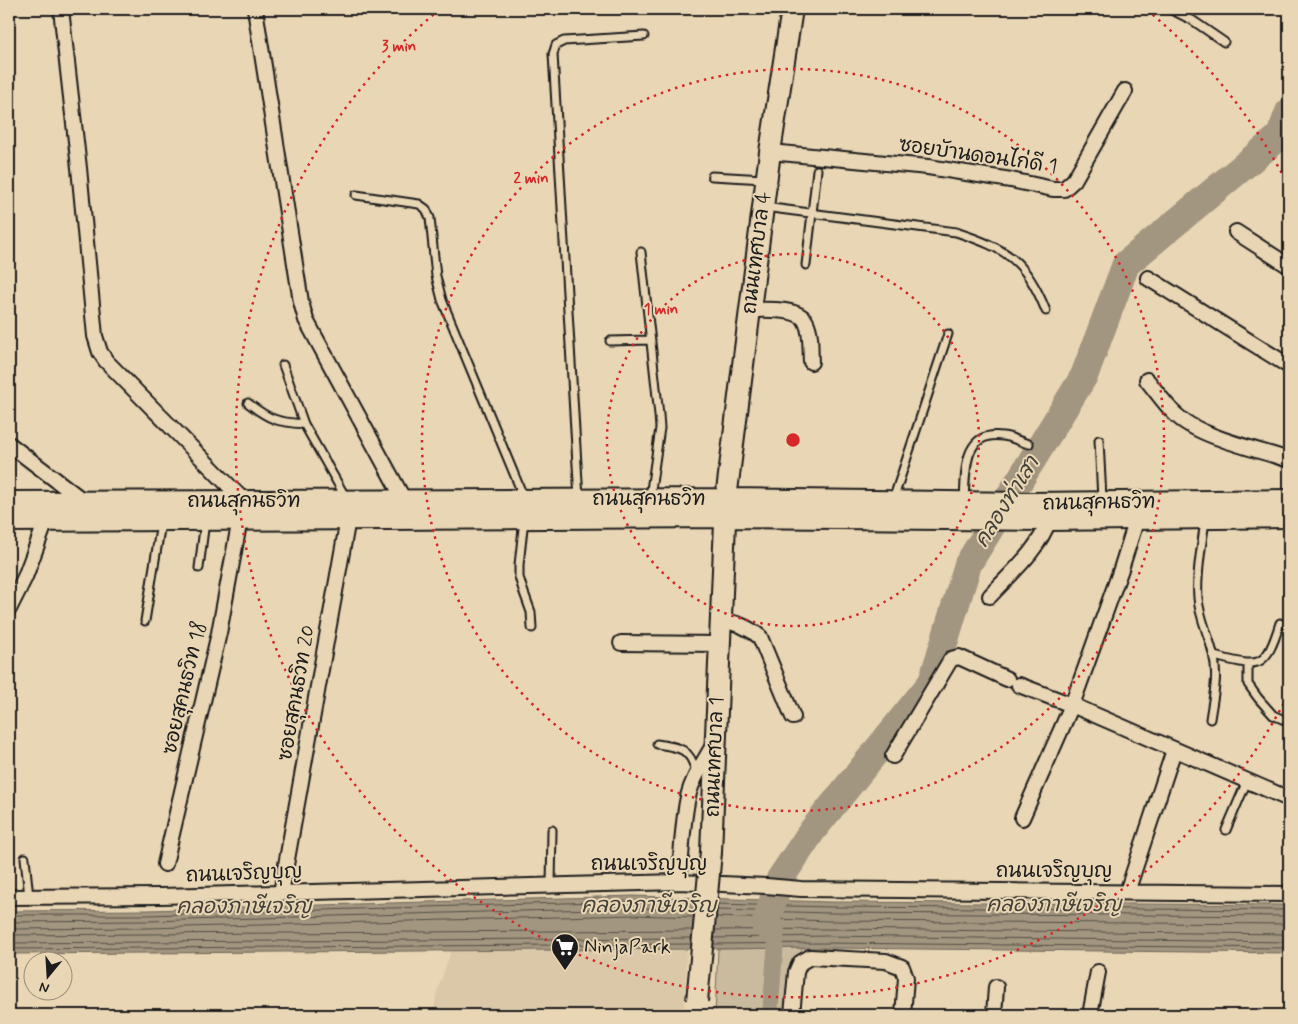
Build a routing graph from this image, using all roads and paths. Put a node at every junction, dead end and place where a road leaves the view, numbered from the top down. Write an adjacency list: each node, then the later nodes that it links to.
1 (61, 9): 46 (street)
2 (254, 9): 36 (street)
3 (792, 9): 8 (main road, ถนนเทศบาล 4)
4 (1170, 9): 6 (lane)
5 (644, 36): 35 (lane)
6 (1224, 42)
7 (1125, 91): 8 (street, ซอยบัานดอนไก่ดี 1)
8 (770, 152): 11 (main road, ถนนเทศบาล 4)
9 (816, 170): 14 (lane)
10 (712, 176): 11 (lane)
11 (767, 180): 13 (main road, ถนนเทศบาล 4)
12 (356, 195): 45 (lane)
13 (763, 207): 14 (lane); 20 (main road, ถนนเทศบาล 4)
14 (811, 213): 17 (lane); 21 (lane)
15 (1236, 232): 18 (street)
16 (640, 252): 23 (lane)
17 (806, 265)
18 (1289, 266)
19 (1148, 278): 27 (street)
20 (750, 310): 25 (street); 43 (main road, ถนนเทศบาล 4)
21 (1046, 311)
22 (948, 334): 41 (lane)
23 (651, 340): 24 (lane); 42 (lane)
24 (610, 341)
25 (811, 362)
26 (283, 366): 30 (lane)
27 (1289, 366)
28 (1148, 380): 34 (street)
29 (248, 403): 30 (lane)
30 (304, 424): 47 (lane)
31 (1099, 440): 40 (lane)
32 (9, 444): 38 (street)
33 (1029, 444): 44 (lane)
34 (1289, 460)
35 (579, 499): 42 (main road, ถนนสุคนธวิท); 45 (main road, ถนนสุคนธวิท)
36 (404, 500): 45 (main road, ถนนสุคนธวิท); 47 (main road, ถนนสุคนธวิท)
37 (1289, 500): 48 (main road, ถนนสุคนธวิท)
38 (84, 501): 39 (main road, ถนนสุคนธวิท); 46 (main road, ถนนสุคนธวิท); 52 (street)
39 (9, 502)
40 (1102, 502): 49 (main road, ถนนสุคนธวิท); 50 (main road, ถนนสุคนธวิท)
41 (885, 507): 43 (main road, ถนนสุคนธวิท); 44 (main road, ถนนสุคนธวิท)
42 (649, 508): 43 (main road, ถนนสุคนธวิท); 45 (main road, ถนนสุคนธวิท)
43 (726, 508): 61 (main road, ถนนเทศบาล 1)
44 (975, 508): 49 (main road, ถนนสุคนธวิท)
45 (524, 509): 47 (main road, ถนนสุคนธวิท); 64 (lane)
46 (242, 510): 47 (main road, ถนนสุคนธวิท); 54 (main road, ถนนสุคนธวิท); 84 (street, ซอยสุคนธวิท 18)
47 (348, 510): 88 (street, ซอยสุคนธวิท 20)
48 (1206, 510): 50 (main road, ถนนสุคนธวิท); 51 (main road, ถนนสุคนธวิท); 67 (lane)
49 (1029, 511): 55 (main road, ถนนสุคนธวิท)
50 (1134, 511): 55 (main road, ถนนสุคนธวิท); 69 (street)
51 (1289, 517)
52 (102, 520): 53 (main road, ถนนสุคนธวิท); 57 (main road, ถนนสุคนธวิท)
53 (161, 520): 54 (main road, ถนนสุคนธวิท); 62 (lane)
54 (205, 520): 58 (lane)
55 (1049, 520): 59 (street)
56 (9, 521): 57 (main road, ถนนสุคนธวิท)
57 (46, 521): 60 (street)
58 (199, 568)
59 (990, 596)
60 (9, 609)
61 (721, 620): 66 (main road, ถนนเทศบาล 1); 70 (street)
62 (145, 621)
63 (1280, 623): 68 (lane)
64 (532, 628)
65 (621, 643): 66 (street)
66 (720, 644): 73 (main road, ถนนเทศบาล 1)
67 (1214, 656): 68 (lane); 71 (lane)
68 (1248, 664): 72 (lane)
69 (1072, 705): 75 (street); 76 (street); 80 (street)
70 (793, 717)
71 (1210, 719)
72 (1289, 722)
73 (716, 742): 77 (street); 94 (main road, ถนนเทศบาล 1, bridge)
74 (657, 744): 77 (lane)
75 (1174, 750): 78 (street); 87 (street)
76 (893, 756)
77 (696, 774): 85 (street)
78 (1247, 781): 79 (street); 82 (lane)
79 (1289, 799)
80 (1022, 818)
81 (552, 830): 86 (lane)
82 (1226, 830)
83 (25, 858): 91 (lane)
84 (164, 864)
85 (679, 882): 86 (street, ถนนเจริญบุญ); 87 (street, ถนนเจริญบุญ)
86 (551, 885): 88 (street, ถนนเจริญบุญ)
87 (1127, 892): 89 (street, ถนนเจริญบุญ)
88 (281, 893): 91 (street, ถนนเจริญบุญ)
89 (1289, 894)
90 (9, 897): 91 (street, ถนนเจริญบุญ)
91 (28, 897)
92 (1098, 972): 98 (street)
93 (996, 987): 97 (street)
94 (697, 1008)
95 (792, 1015): 96 (street)
96 (902, 1015)
97 (994, 1015)
98 (1090, 1015)

